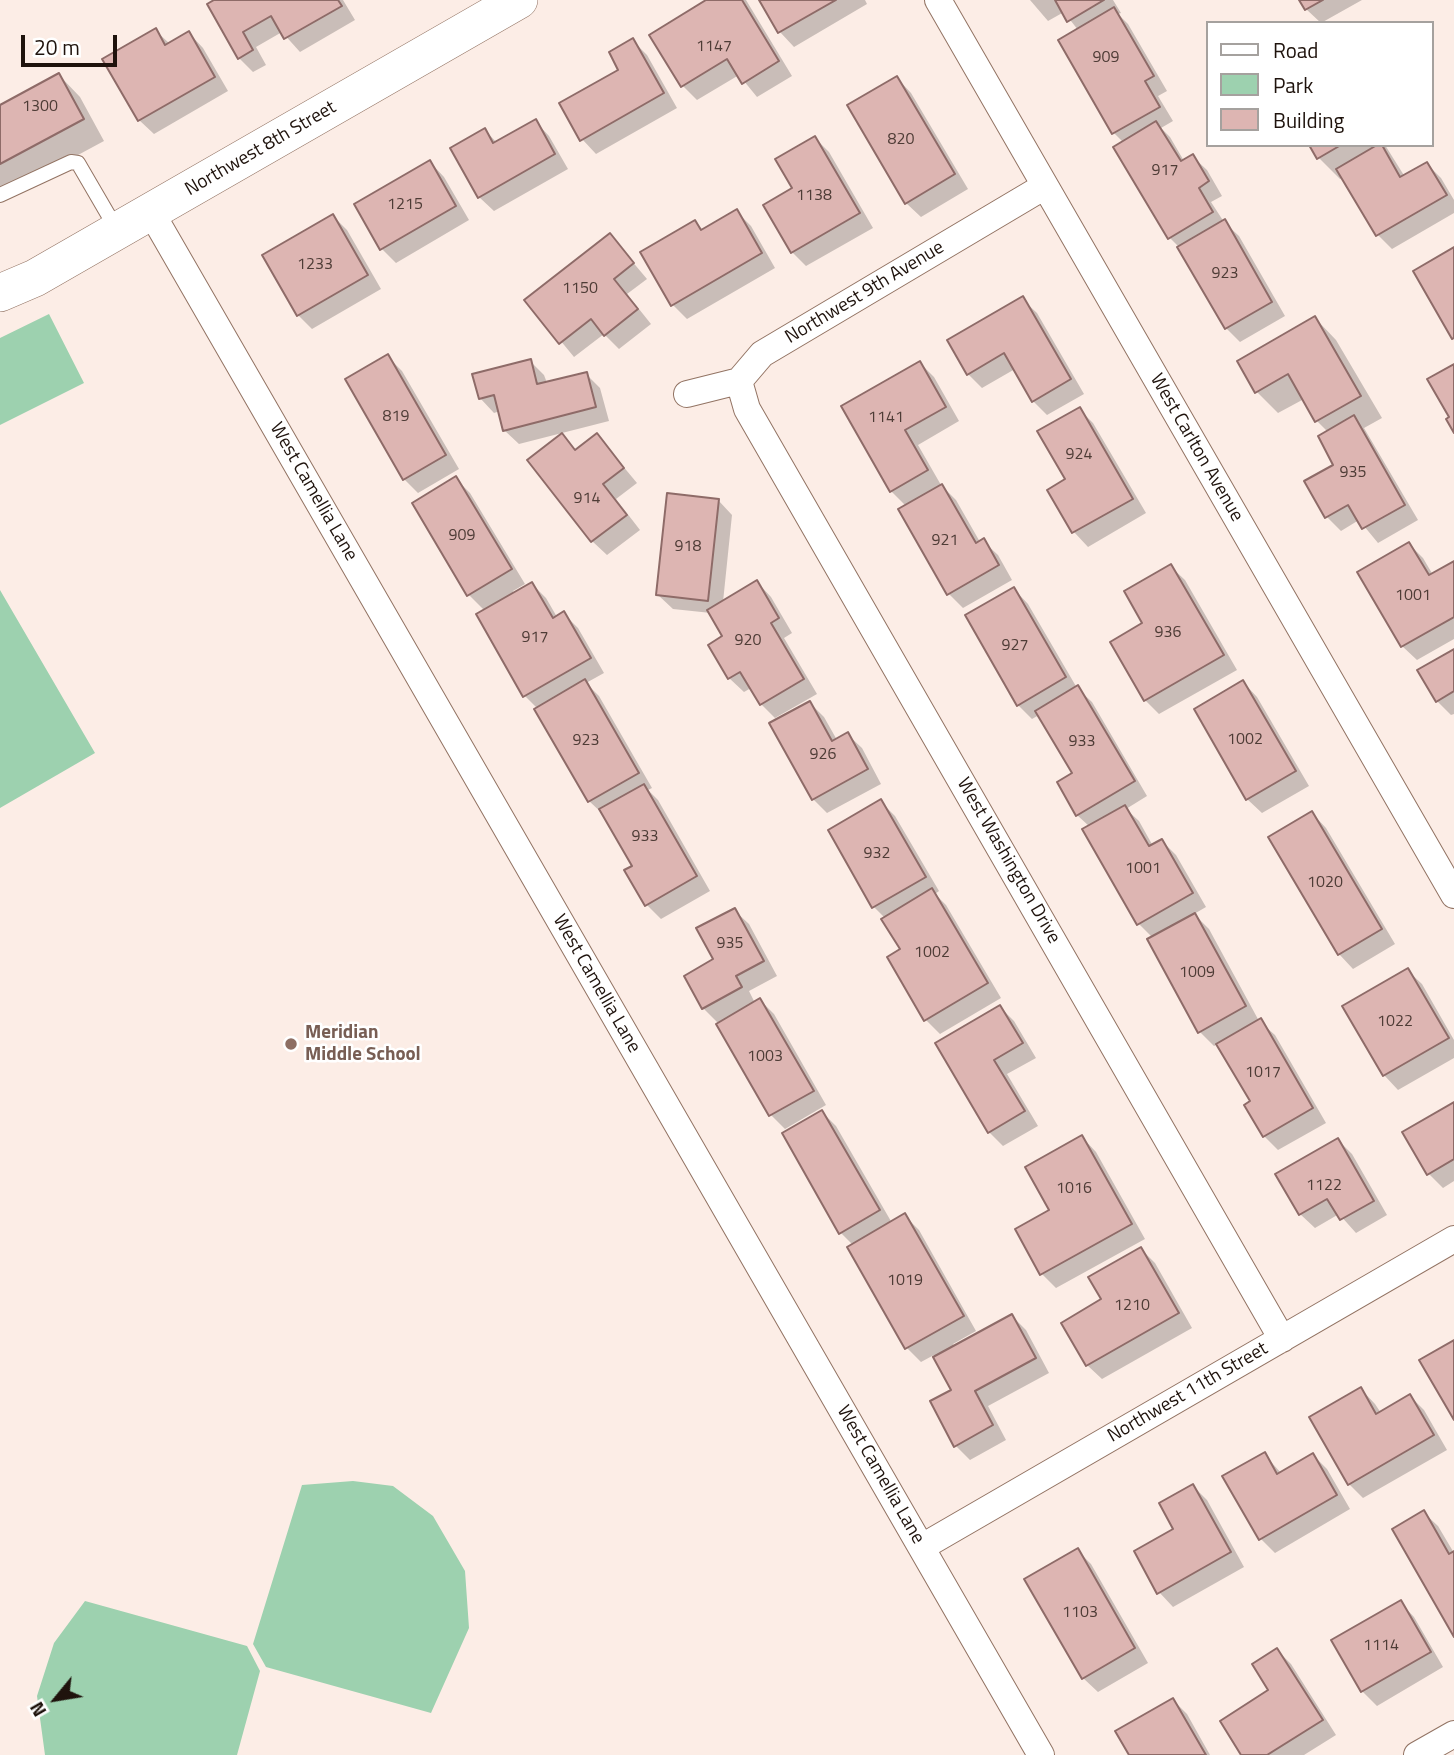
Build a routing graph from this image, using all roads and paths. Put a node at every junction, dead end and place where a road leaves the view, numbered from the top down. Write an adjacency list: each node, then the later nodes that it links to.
1 (519, 0): 5 (street, Northwest 8th Street)
2 (938, 0): 3 (street, West Carlton Avenue)
3 (1045, 186): 8 (street, Northwest 9th Avenue); 10 (street, West Carlton Avenue)
4 (0, 195): 6 (lane)
5 (151, 212): 6 (street, Northwest 8th Street); 13 (street, West Camellia Lane)
6 (118, 231): 7 (street, Northwest 8th Street)
7 (0, 293)
8 (739, 381): 9 (street); 12 (street, West Washington Drive)
9 (687, 394)
10 (1454, 895)
11 (1454, 1240): 12 (street, Northwest 11th Street)
12 (1282, 1339): 13 (street, Northwest 11th Street)
13 (922, 1547): 15 (street, West Camellia Lane)
14 (1454, 1734): 16 (street)
15 (1041, 1755)
16 (1417, 1755)

